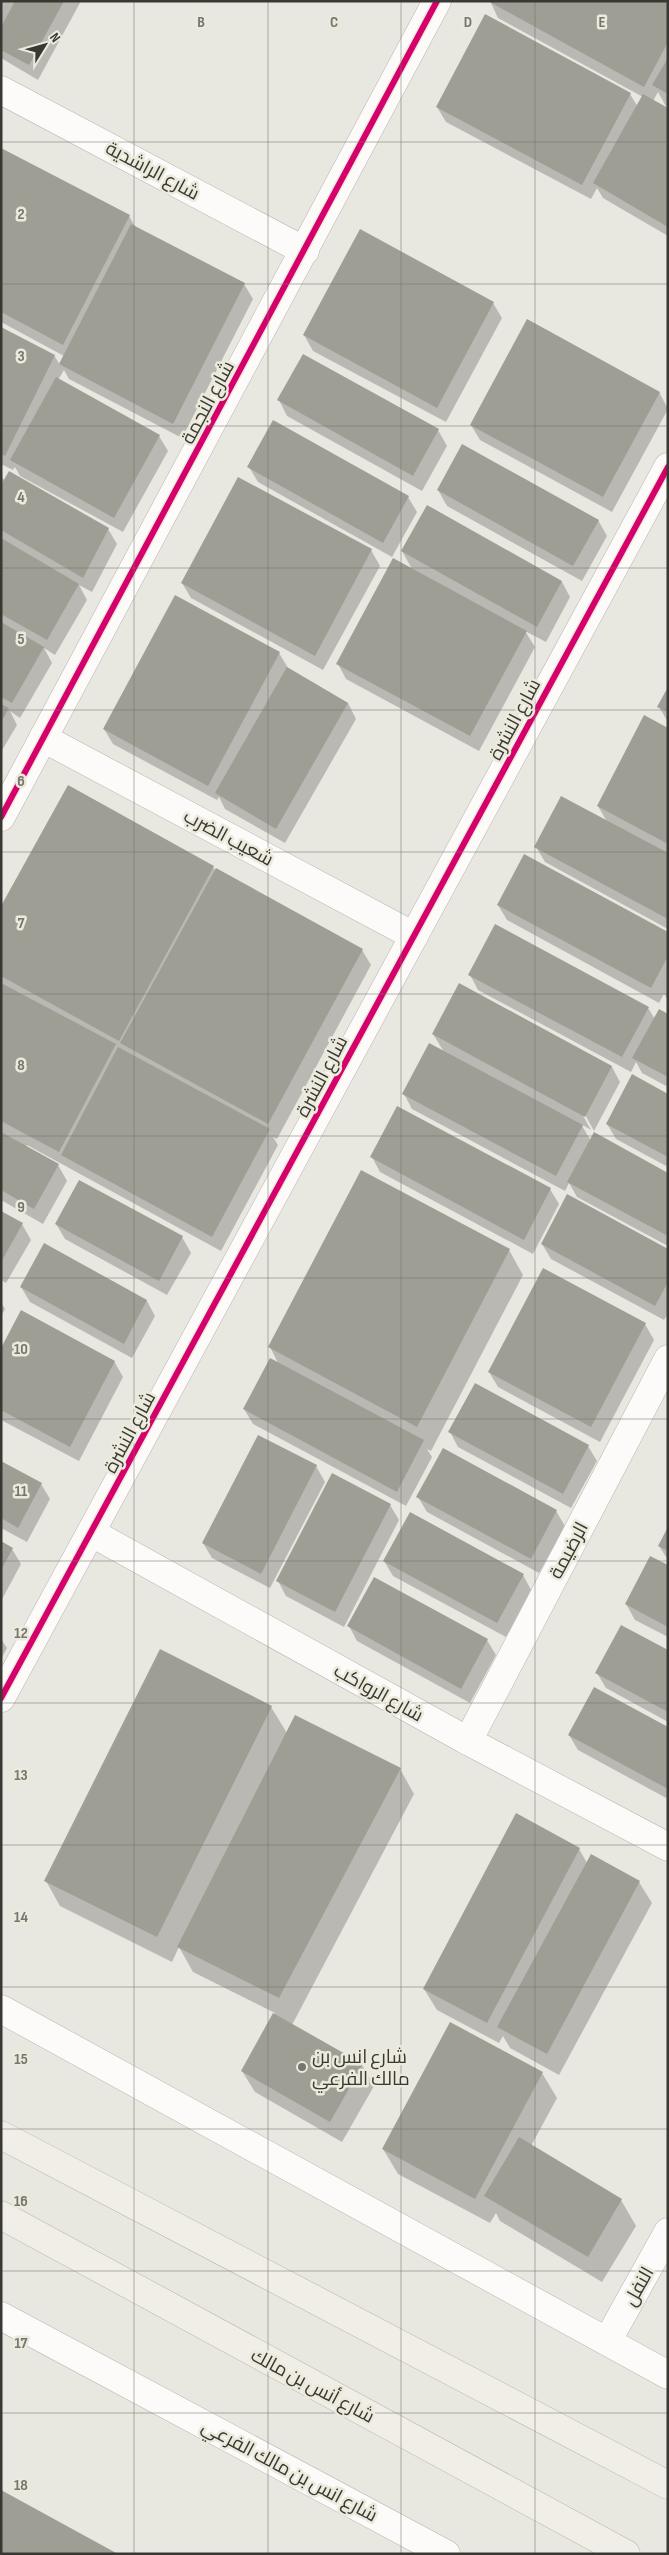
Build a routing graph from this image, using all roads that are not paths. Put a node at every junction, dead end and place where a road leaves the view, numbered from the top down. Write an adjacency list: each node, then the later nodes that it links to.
1 (437, 1): 3 (street, شارع النجمة)
2 (1, 90): 3 (street, شارع الراشدية)
3 (305, 251): 5 (street, شارع النجمة)
4 (668, 467): 7 (street, شارع النشرة)
5 (44, 738): 6 (street, شارع النجمة); 7 (street, شعيب الضرب)
6 (3, 808)
7 (414, 936): 9 (street, شارع النشرة)
8 (668, 1359): 11 (street, الرضيمة)
9 (92, 1533): 10 (street, شارع النشرة); 11 (street, شارع الرواكب)
10 (1, 1698)
11 (468, 1741): 12 (street, شارع الرواكب)
12 (668, 1847)
13 (1, 2009): 18 (street)
14 (1, 2135): 20 (main road)
15 (1, 2215): 22 (main road, شارع أنس بن مالك)
16 (668, 2232): 18 (street, النفل)
17 (1, 2316): 21 (street, شارع انس بن مالك الفرعي)
18 (608, 2340): 19 (street)
19 (668, 2375)
20 (668, 2485)
21 (446, 2554)
22 (626, 2554)

